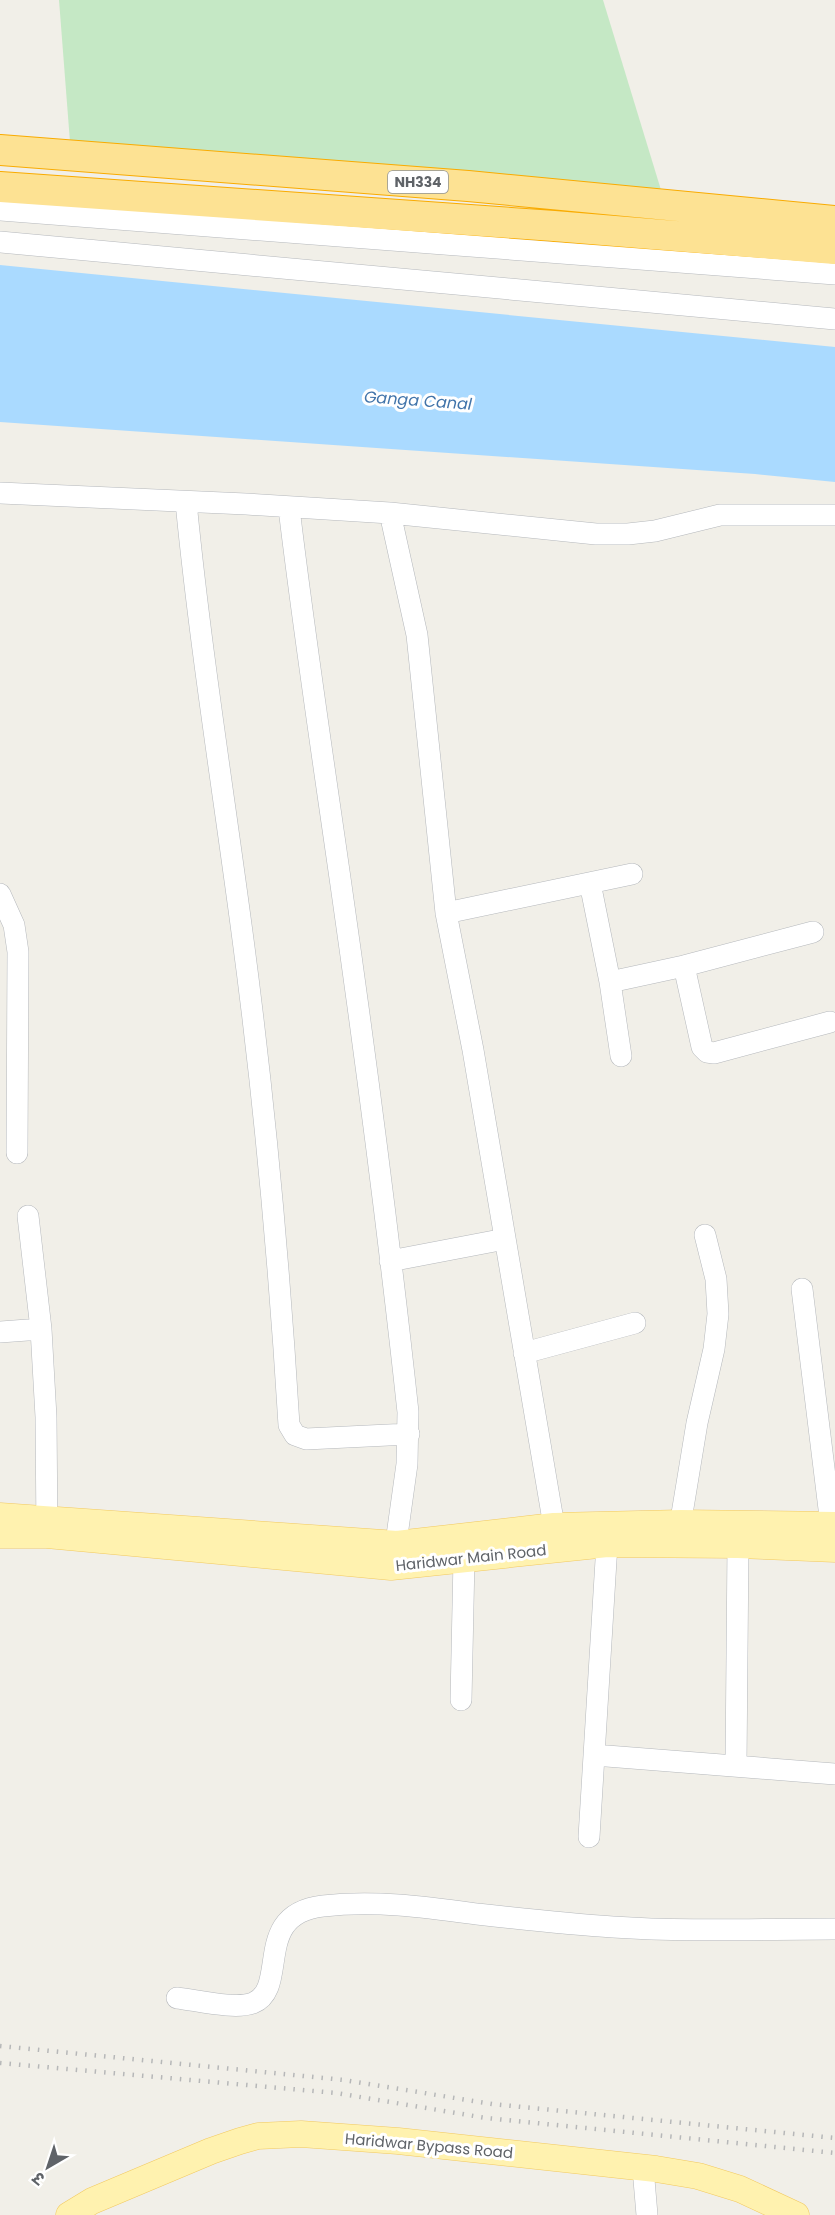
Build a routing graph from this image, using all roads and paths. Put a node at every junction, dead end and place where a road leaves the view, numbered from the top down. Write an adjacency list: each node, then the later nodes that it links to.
1 (0, 150): 4 (highway, NH334)
2 (0, 186): 6 (highway, NH334)
3 (0, 210): 7 (street)
4 (835, 221)
5 (0, 242): 8 (street)
6 (835, 249)
7 (835, 274)
8 (835, 319)
9 (0, 493): 10 (street)
10 (186, 502): 11 (street); 33 (street)
11 (290, 508): 12 (street); 27 (street)
12 (390, 513): 13 (street); 17 (street)
13 (835, 515)
14 (632, 874): 15 (street)
15 (590, 883): 17 (street); 20 (street)
16 (0, 894): 23 (street)
17 (446, 913): 26 (street)
18 (813, 932): 19 (street)
19 (684, 966): 20 (street); 21 (street)
20 (610, 982): 22 (street)
21 (830, 1022)
22 (621, 1056)
23 (17, 1153)
24 (28, 1216): 30 (street)
25 (705, 1235): 38 (street)
26 (505, 1239): 27 (street); 32 (street)
27 (390, 1261): 33 (street)
28 (802, 1290): 37 (street)
29 (635, 1323): 32 (street)
30 (41, 1329): 31 (street); 36 (street)
31 (0, 1332)
32 (525, 1353): 35 (street)
33 (409, 1434): 42 (street)
34 (0, 1516): 36 (main road, Haridwar Main Road)
35 (554, 1526): 38 (main road, Haridwar Main Road); 42 (main road, Haridwar Main Road)
36 (47, 1527): 39 (main road, Haridwar Main Road); 42 (main road, Haridwar Main Road)
37 (834, 1533): 38 (main road, Haridwar Main Road); 41 (main road, Haridwar Main Road)
38 (679, 1534): 40 (main road, Haridwar Main Road); 41 (main road, Haridwar Main Road)
39 (0, 1535)
40 (607, 1544): 43 (main road, Haridwar Main Road); 45 (street)
41 (738, 1545): 46 (street)
42 (394, 1555): 43 (main road, Haridwar Main Road)
43 (464, 1559): 44 (street)
44 (461, 1700)
45 (594, 1755): 46 (street); 48 (street)
46 (736, 1765): 47 (street)
47 (835, 1774)
48 (589, 1837)
49 (835, 1929): 50 (street)
50 (177, 1998)
51 (643, 2168): 52 (main road, Haridwar Bypass Road); 53 (street); 54 (main road, Haridwar Bypass Road)
52 (69, 2215)
53 (647, 2215)
54 (796, 2215)

